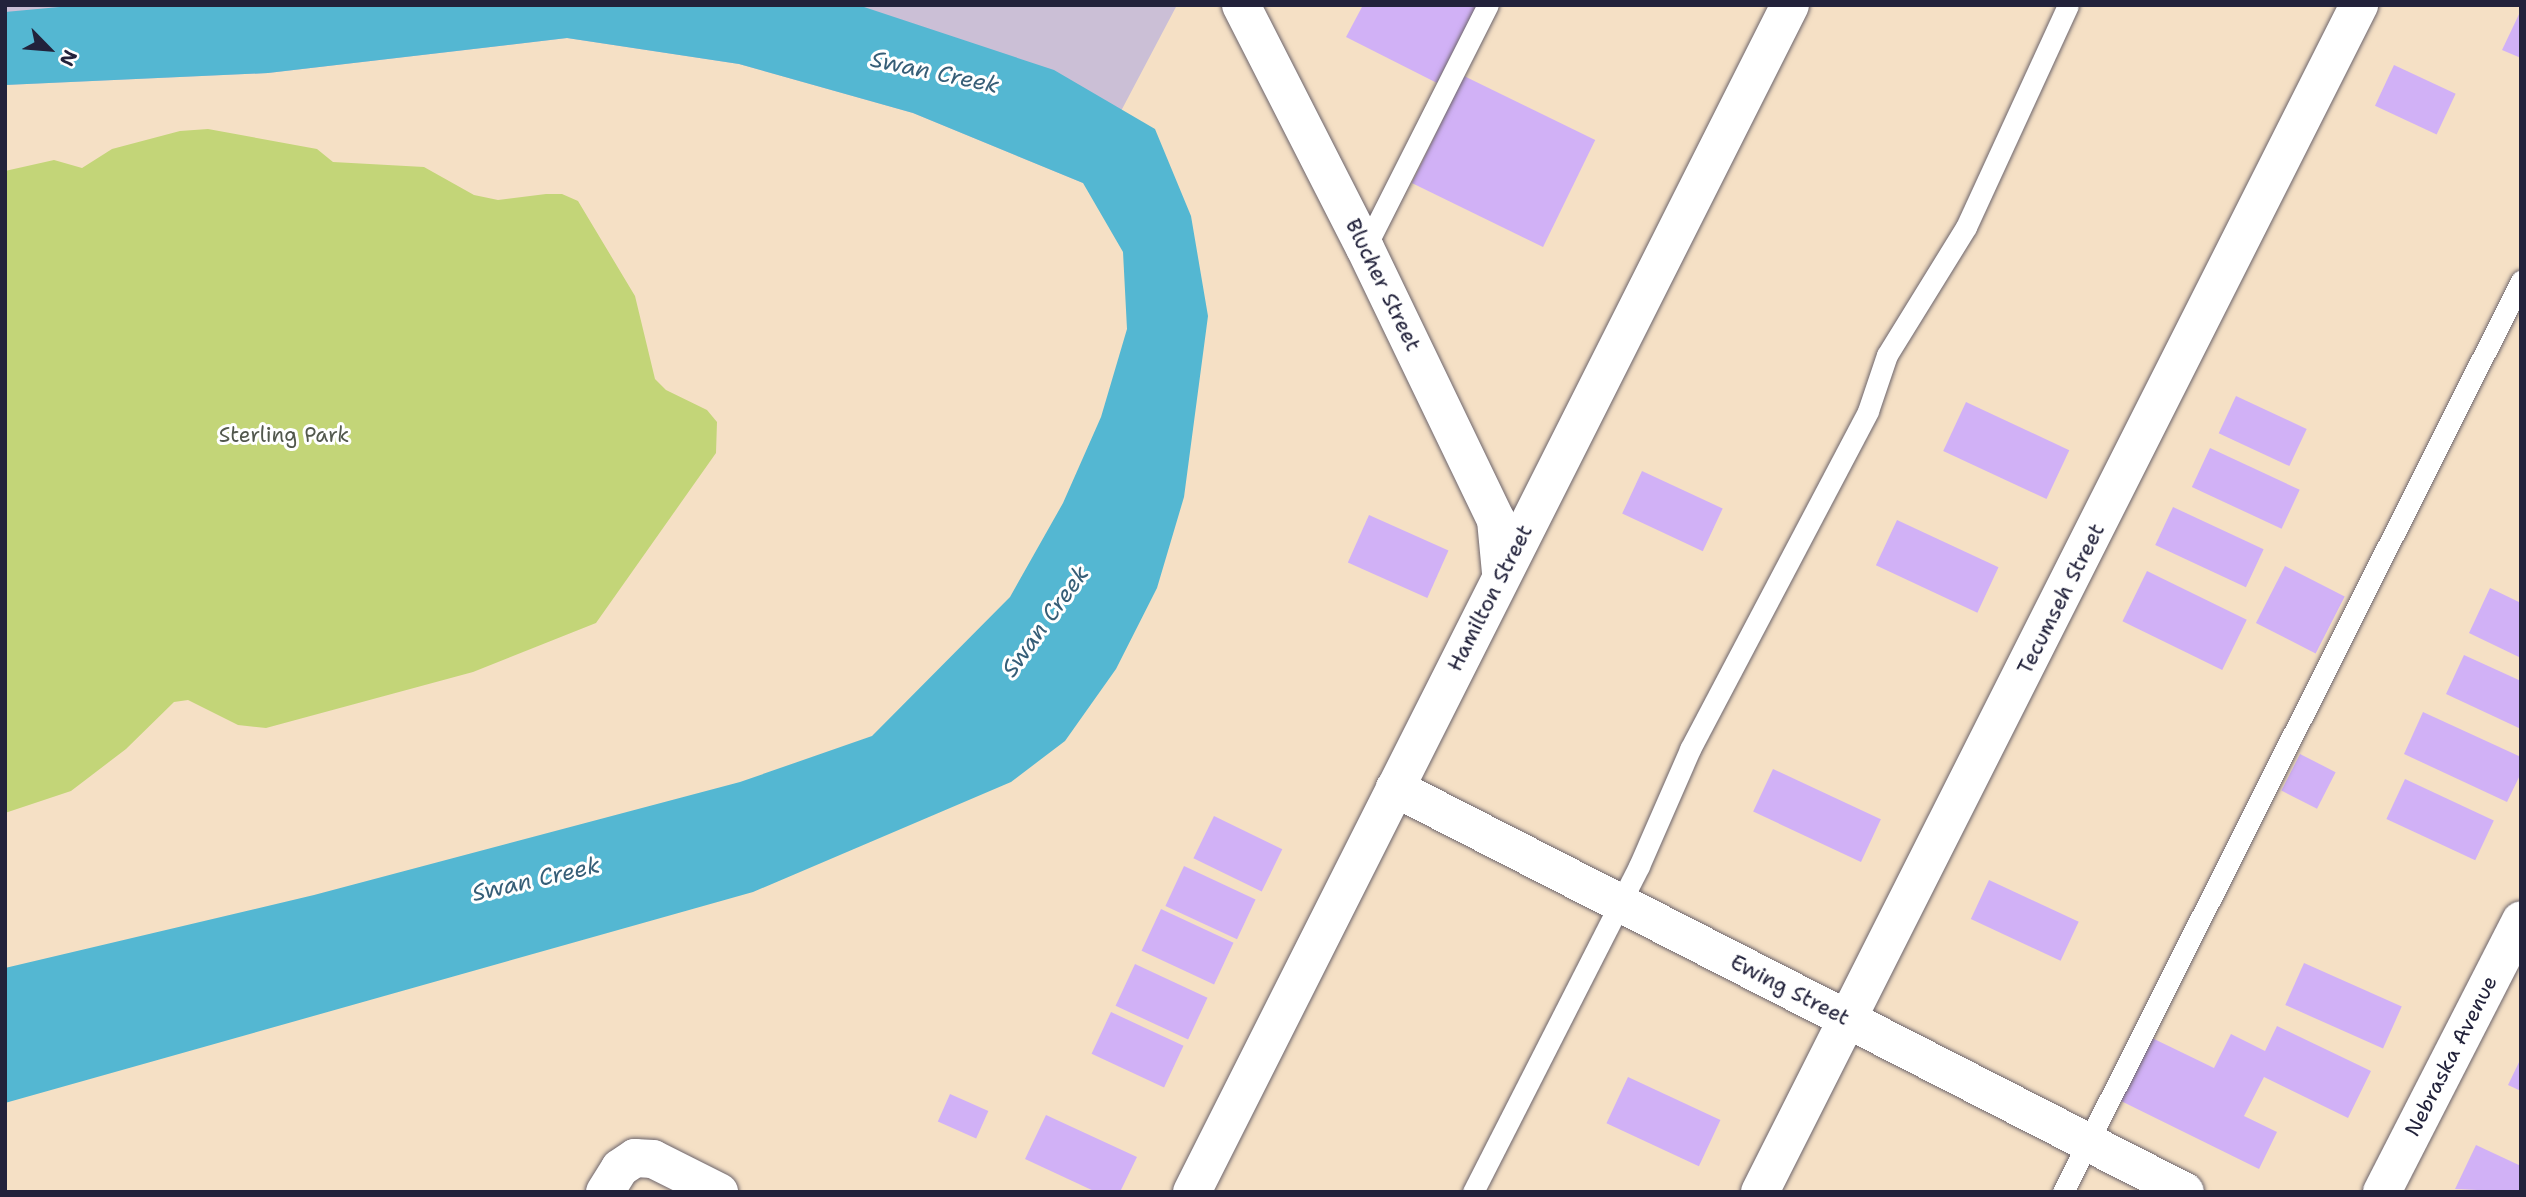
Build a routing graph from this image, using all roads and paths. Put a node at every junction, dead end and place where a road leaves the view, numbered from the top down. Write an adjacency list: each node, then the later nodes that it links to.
1 (1241, 5): 6 (street, Blucher Street)
2 (1488, 5): 6 (lane)
3 (1790, 5): 8 (street, Hamilton Street)
4 (2068, 5): 10 (lane)
5 (2359, 5): 12 (street, Tecumseh Street)
6 (1365, 248): 8 (street, Blucher Street)
7 (2521, 281): 13 (lane)
8 (1501, 573): 9 (street, Hamilton Street)
9 (1395, 788): 10 (street, Ewing Street); 16 (street, Hamilton Street)
10 (1619, 904): 12 (street, Ewing Street); 17 (lane)
11 (2521, 920): 21 (street, Nebraska Avenue)
12 (1849, 1019): 13 (street, Ewing Street); 18 (street, Tecumseh Street)
13 (2089, 1142): 19 (lane); 20 (street, Ewing Street)
14 (606, 1192): 15 (street)
15 (719, 1192)
16 (1192, 1192)
17 (1473, 1192)
18 (1759, 1192)
19 (2063, 1192)
20 (2185, 1192)
21 (2382, 1192)

